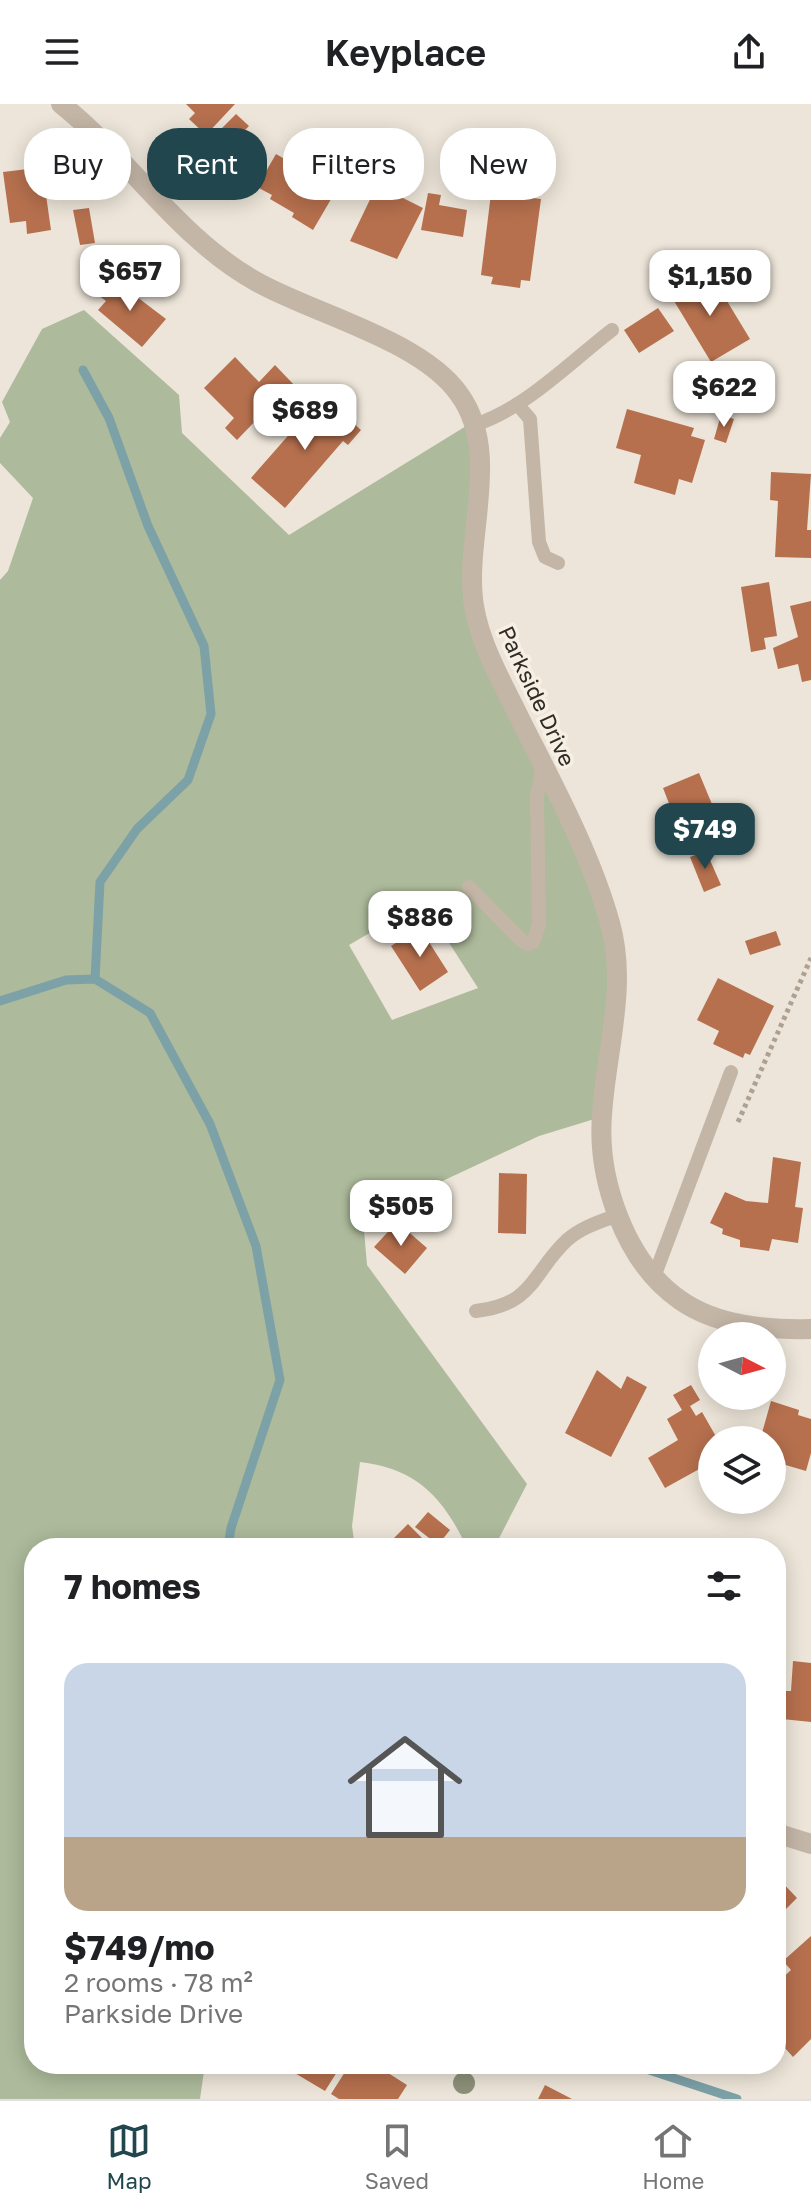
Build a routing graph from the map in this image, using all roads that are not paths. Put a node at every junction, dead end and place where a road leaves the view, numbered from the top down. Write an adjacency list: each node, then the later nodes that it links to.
1 (61, 104): 4 (street, Parkside Drive)
2 (612, 330): 3 (lane)
3 (517, 404): 4 (lane); 5 (lane)
4 (474, 425): 6 (street, Parkside Drive)
5 (558, 563)
6 (543, 765): 7 (lane); 9 (street, Parkside Drive)
7 (469, 887)
8 (731, 1072): 10 (lane)
9 (618, 1215): 10 (street, Parkside Drive); 11 (lane)
10 (654, 1277): 12 (street, Parkside Drive)
11 (476, 1311)
12 (811, 1329)
13 (786, 1836): 14 (street)
14 (811, 1844)

